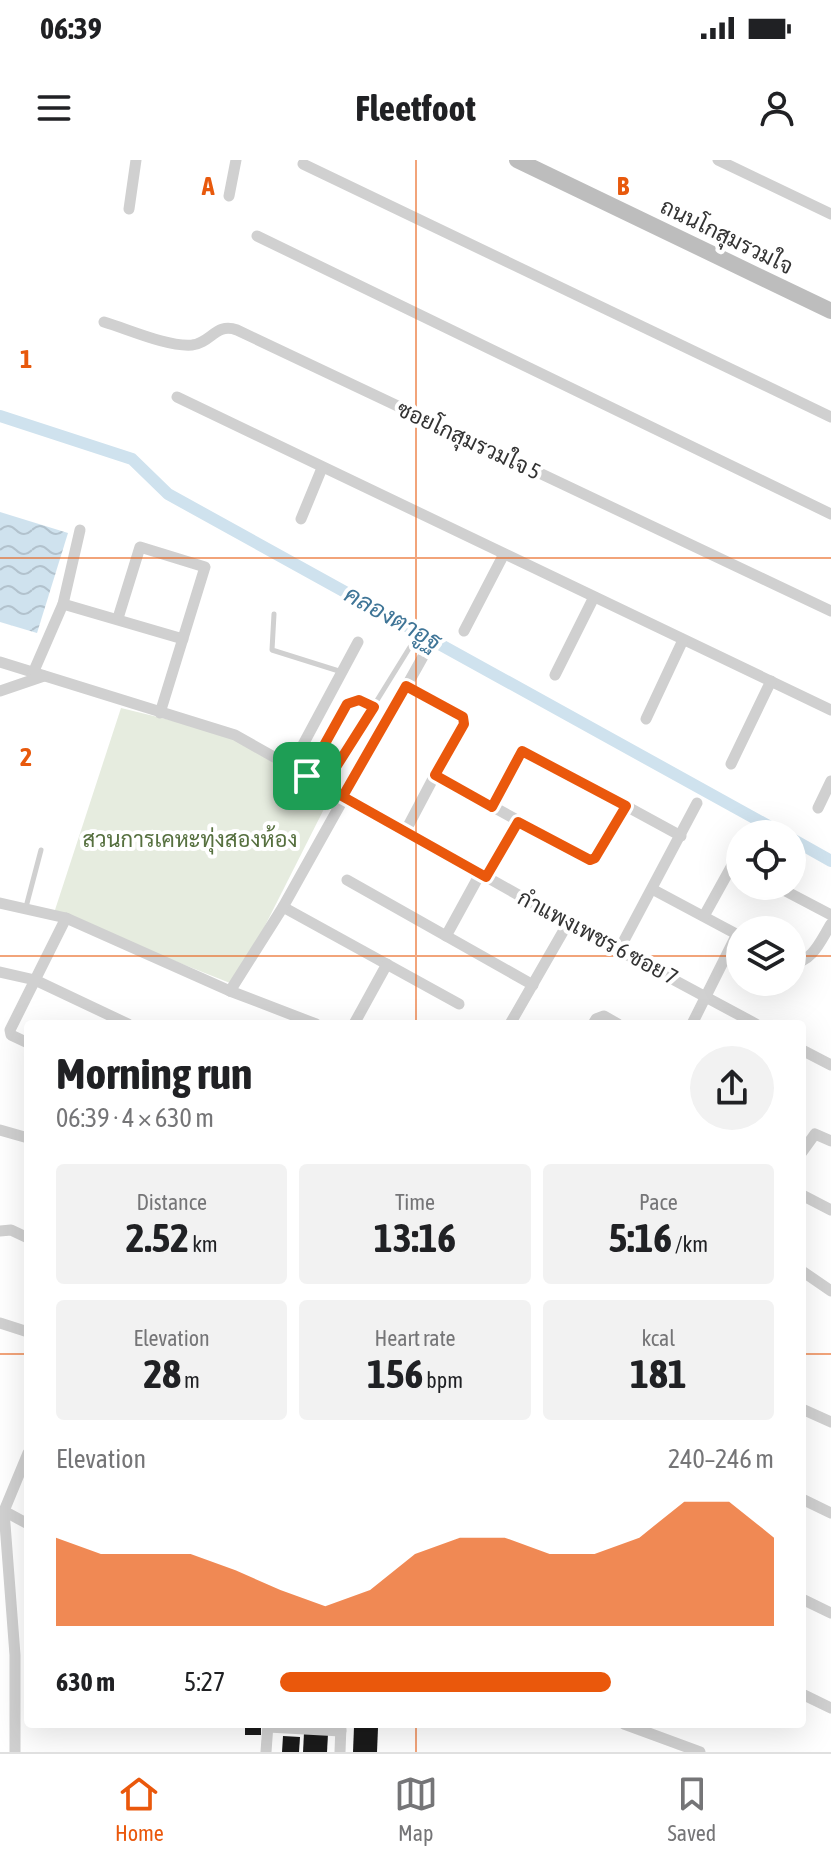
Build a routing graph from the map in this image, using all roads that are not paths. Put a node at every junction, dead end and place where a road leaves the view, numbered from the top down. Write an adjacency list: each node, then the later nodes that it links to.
1 (136, 160): 7 (street)
2 (236, 160): 6 (street)
3 (517, 160): 10 (street, ถนนโกสุมรวมใจ)
4 (718, 160): 8 (street)
5 (303, 164): 13 (street)
6 (229, 196)
7 (129, 209)
8 (831, 214)
9 (257, 236): 15 (street)
10 (831, 311)
11 (104, 322): 21 (street, ซอยโกสุมรวมใจ 5)
12 (177, 397): 14 (street)
13 (831, 417)
14 (322, 468): 16 (street); 18 (street)
15 (831, 514)
16 (301, 519)
17 (80, 530): 20 (street)
18 (504, 554): 19 (street); 24 (street)
19 (594, 597): 26 (street); 33 (street)
20 (63, 604): 23 (street); 32 (street)
21 (831, 611)
22 (274, 614): 31 (lane)
23 (118, 618): 25 (street); 25 (street)
24 (464, 631)
25 (183, 639): 39 (street)
26 (683, 640): 34 (street); 40 (street)
27 (358, 642): 31 (street)
28 (410, 647): 37 (lane)
29 (425, 653): 35 (street)
30 (0, 662): 32 (street, กำแพงเพชร 6 ซอย 7)
31 (342, 672): 42 (street)
32 (38, 675): 36 (street); 39 (street, กำแพงเพชร 6 ซอย 7)
33 (555, 675)
34 (771, 681): 38 (street); 41 (street)
35 (406, 686): 43 (street); 47 (street)
36 (0, 691)
37 (374, 707): 44 (lane); 46 (lane)
38 (831, 710)
39 (160, 713): 42 (street, กำแพงเพชร 6 ซอย 7)
40 (646, 719)
41 (731, 764)
42 (291, 767): 44 (street, กำแพงเพชร 6 ซอย 7)
43 (435, 775): 50 (street); 53 (street)
44 (307, 776): 46 (street, กำแพงเพชร 6 ซอย 7)
45 (831, 781): 51 (street)
46 (324, 786): 47 (street, กำแพงเพชร 6 ซอย 7)
47 (343, 796): 53 (street, กำแพงเพชร 6 ซอย 7); 62 (street)
48 (697, 803): 54 (street)
49 (626, 806): 50 (street); 52 (street); 54 (street)
50 (492, 807): 52 (street)
51 (818, 808)
52 (518, 822): 56 (street)
53 (406, 830): 56 (street, กำแพงเพชร 6 ซอย 7)
54 (681, 836): 59 (street)
55 (41, 850): 63 (lane)
56 (483, 875): 67 (street, กำแพงเพชร 6 ซอย 7); 70 (street)
57 (347, 880): 70 (street)
58 (726, 882): 65 (street)
59 (652, 889): 65 (street); 71 (street)
60 (803, 900): 64 (street)
61 (0, 903): 63 (street)
62 (283, 907): 74 (street); 78 (street)
63 (26, 910): 66 (street)
64 (831, 915)
65 (704, 916): 69 (street)
66 (66, 918): 76 (street); 78 (street)
67 (568, 923): 71 (street, กำแพงเพชร 6 ซอย 7); 77 (street)
68 (831, 924): 73 (street)
69 (726, 928)
70 (446, 936): 77 (street)
71 (620, 948): 79 (street, กำแพงเพชร 6 ซอย 7)
72 (726, 959): 79 (street)
73 (806, 960)
74 (387, 964): 80 (street); 83 (street)
75 (0, 972): 76 (street)
76 (35, 980): 81 (street); 87 (street)
77 (533, 985): 84 (street)
78 (230, 991): 82 (street)
79 (706, 996): 85 (street); 86 (street, กำแพงเพชร 6 ซอย 7)
80 (459, 1004)
81 (120, 1020)
82 (300, 1020)
83 (356, 1020)
84 (512, 1020)
85 (694, 1020)
86 (749, 1020)
87 (24, 1041)
88 (806, 1055): 89 (street)
89 (831, 1065)
90 (0, 1130): 91 (street)
91 (24, 1137)
92 (831, 1141): 93 (street)
93 (806, 1146)
94 (806, 1197): 95 (street)
95 (831, 1210)
96 (0, 1231): 97 (street)
97 (24, 1236)
98 (806, 1274): 99 (street)
99 (831, 1291)
100 (0, 1323): 101 (street)
101 (24, 1331)
102 (806, 1411): 103 (street)
103 (831, 1422)
104 (24, 1463): 106 (street)
105 (806, 1501): 107 (street)
106 (4, 1511): 108 (street); 116 (street)
107 (831, 1513)
108 (24, 1522)
109 (806, 1601): 110 (street)
110 (831, 1613)
111 (806, 1696): 112 (street)
112 (831, 1708)
113 (268, 1728): 117 (street)
114 (341, 1728): 118 (street)
115 (635, 1728): 119 (street)
116 (15, 1752)
117 (266, 1752)
118 (340, 1752)
119 (700, 1752)

